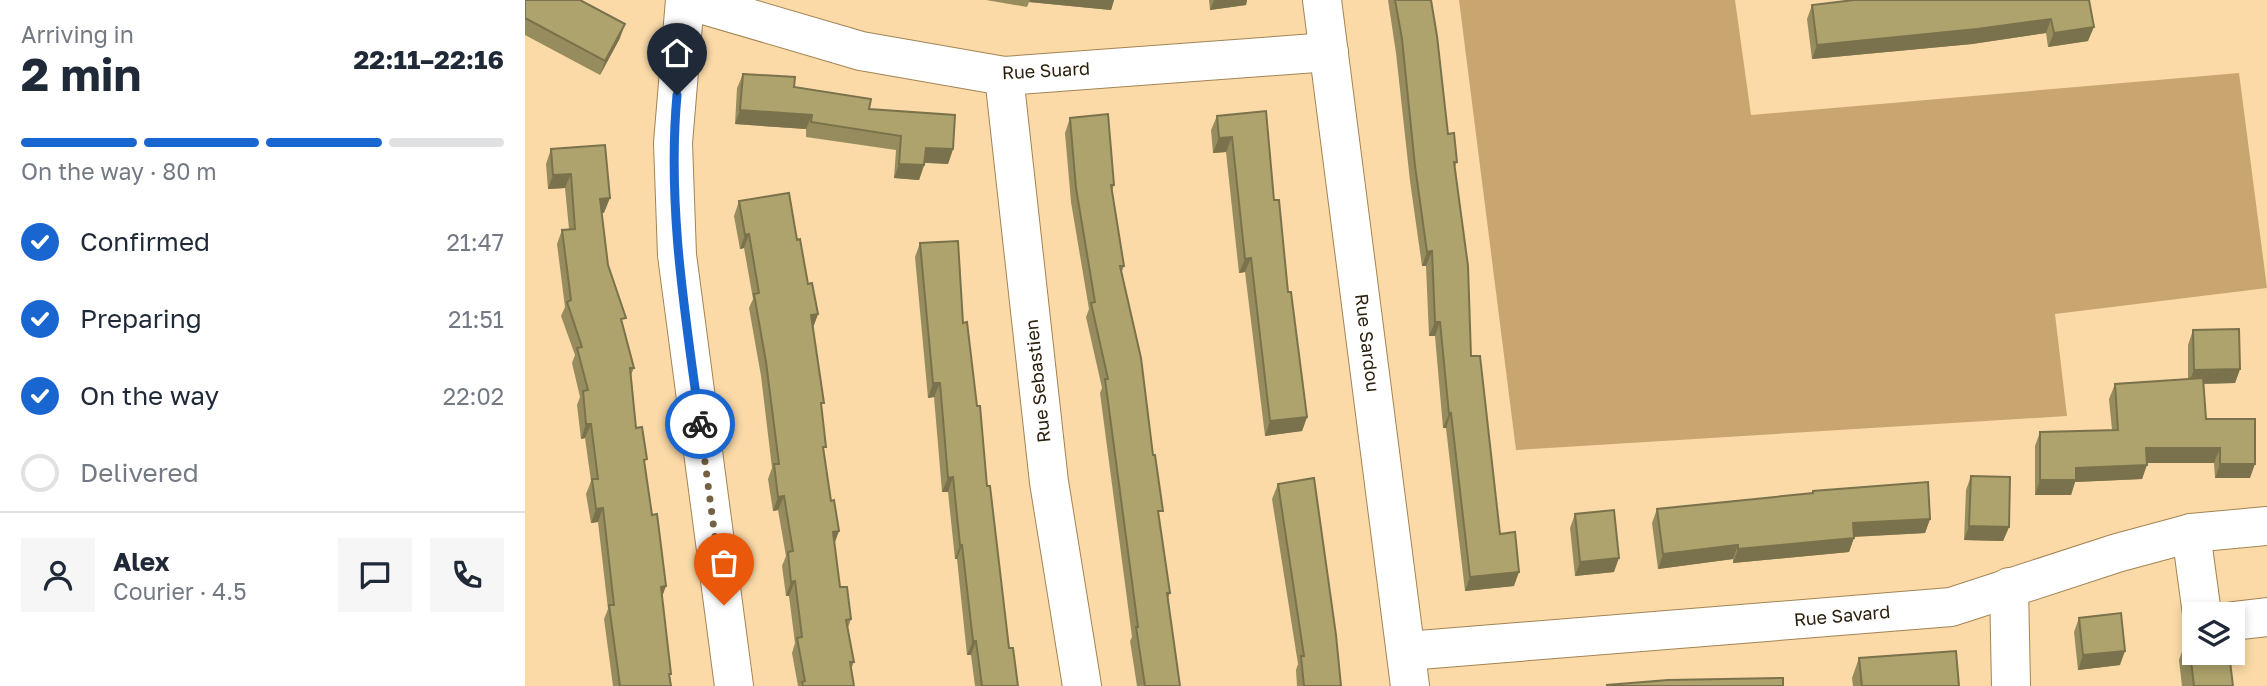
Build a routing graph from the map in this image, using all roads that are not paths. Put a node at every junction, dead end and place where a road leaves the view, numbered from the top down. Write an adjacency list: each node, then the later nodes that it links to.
1 (686, 0): 4 (street, Rue Suard); 12 (street)
2 (1322, 0): 3 (street, Rue Sardou)
3 (1329, 52): 4 (street, Rue Suard); 11 (street, Rue Sardou)
4 (1004, 76): 13 (street, Rue Sebastien)
5 (2267, 526): 6 (street, Rue Savard)
6 (2191, 533): 7 (street, Rue Savard); 8 (street)
7 (2009, 587): 11 (street, Rue Savard); 14 (street)
8 (2200, 602)
9 (2267, 617): 10 (street)
10 (2245, 620)
11 (1409, 669)
12 (734, 686)
13 (1082, 686)
14 (2011, 686)

